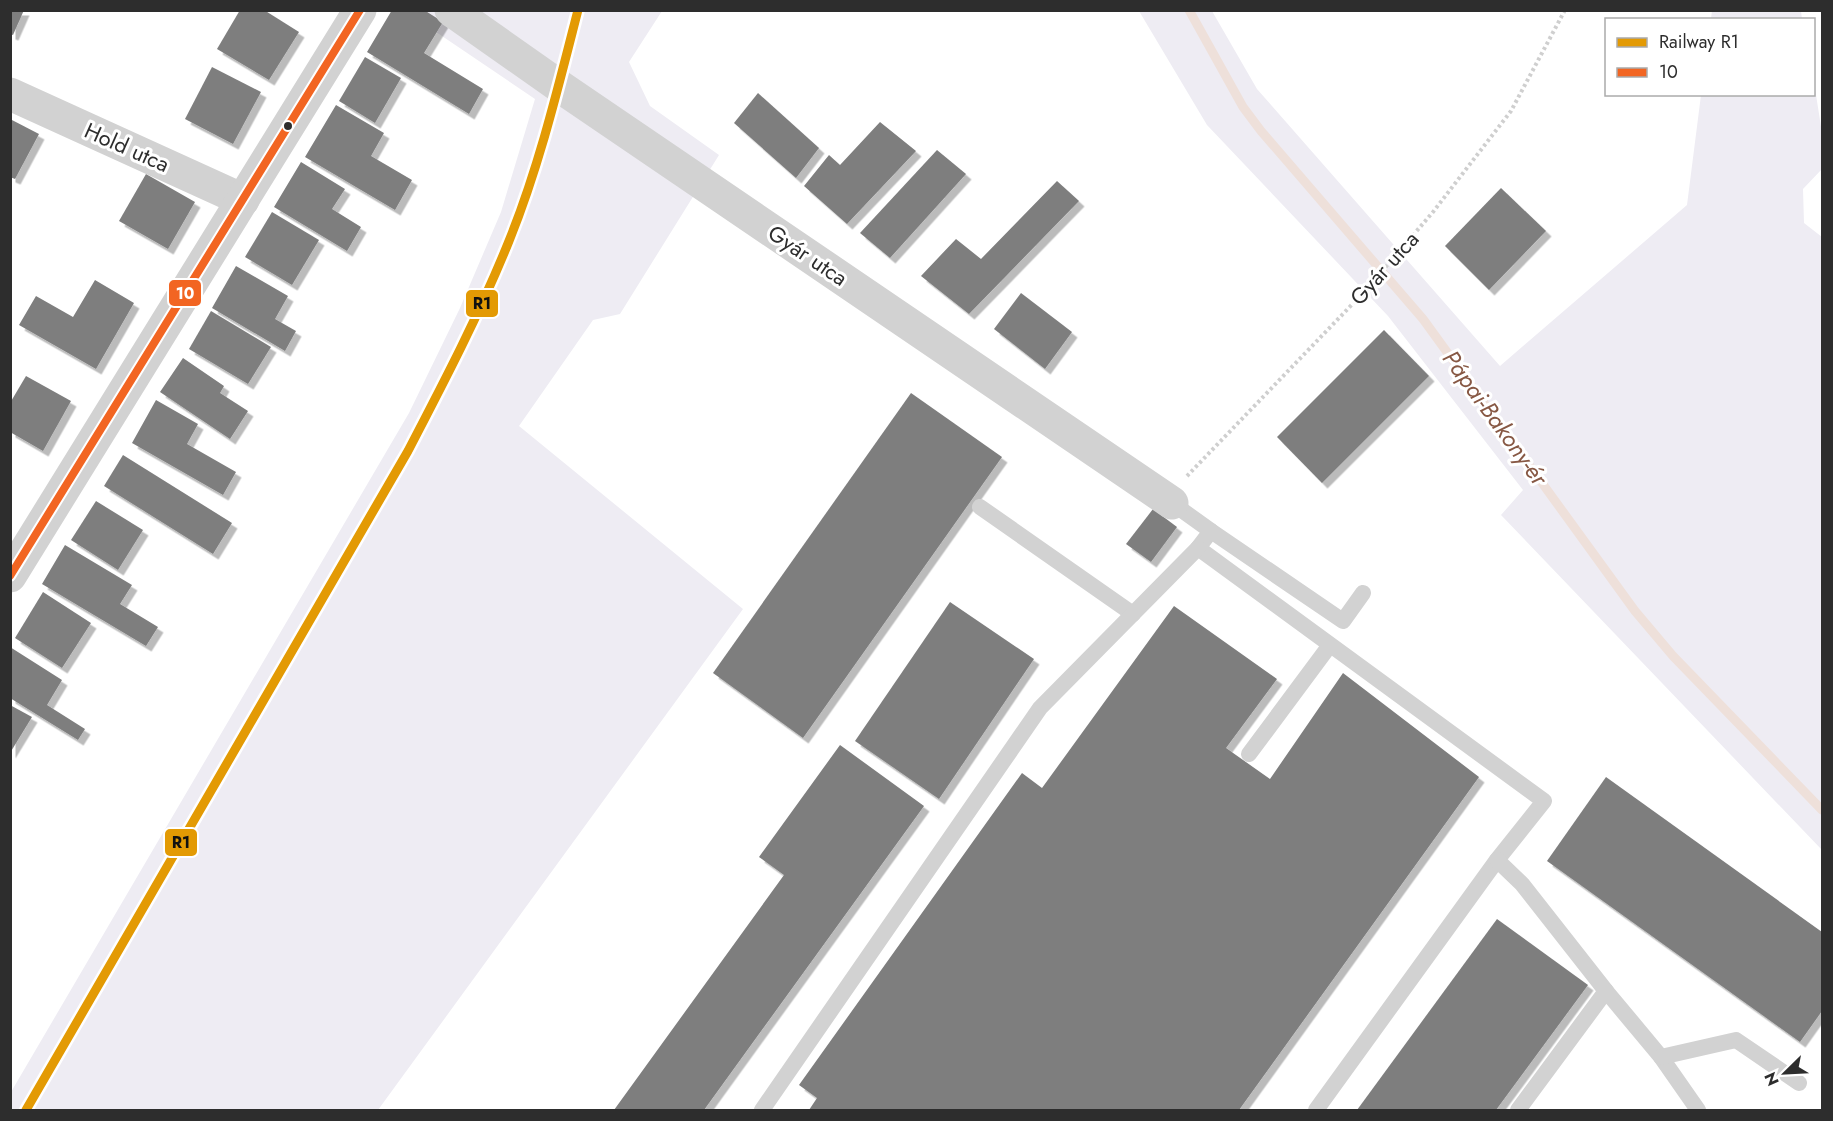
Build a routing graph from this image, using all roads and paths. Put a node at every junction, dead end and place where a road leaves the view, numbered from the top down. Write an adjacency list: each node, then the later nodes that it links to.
1 (360, 10): 5 (street)
2 (451, 10): 6 (street, Gyár utca)
3 (1565, 10): 6 (path, Gyár utca)
4 (10, 94): 5 (street, Hold utca)
5 (243, 200): 10 (street)
6 (1169, 500): 8 (lane)
7 (980, 507): 12 (lane)
8 (1211, 531): 9 (lane); 11 (lane)
9 (1198, 548): 12 (lane); 13 (lane)
10 (10, 576)
11 (1363, 593)
12 (1133, 614): 19 (lane)
13 (1330, 645): 14 (lane); 15 (lane)
14 (1249, 754)
15 (1497, 860): 16 (lane); 20 (lane)
16 (1605, 991): 17 (lane); 21 (lane)
17 (1661, 1057): 18 (lane); 22 (lane)
18 (1799, 1083)
19 (762, 1110)
20 (1316, 1110)
21 (1518, 1110)
22 (1698, 1110)

